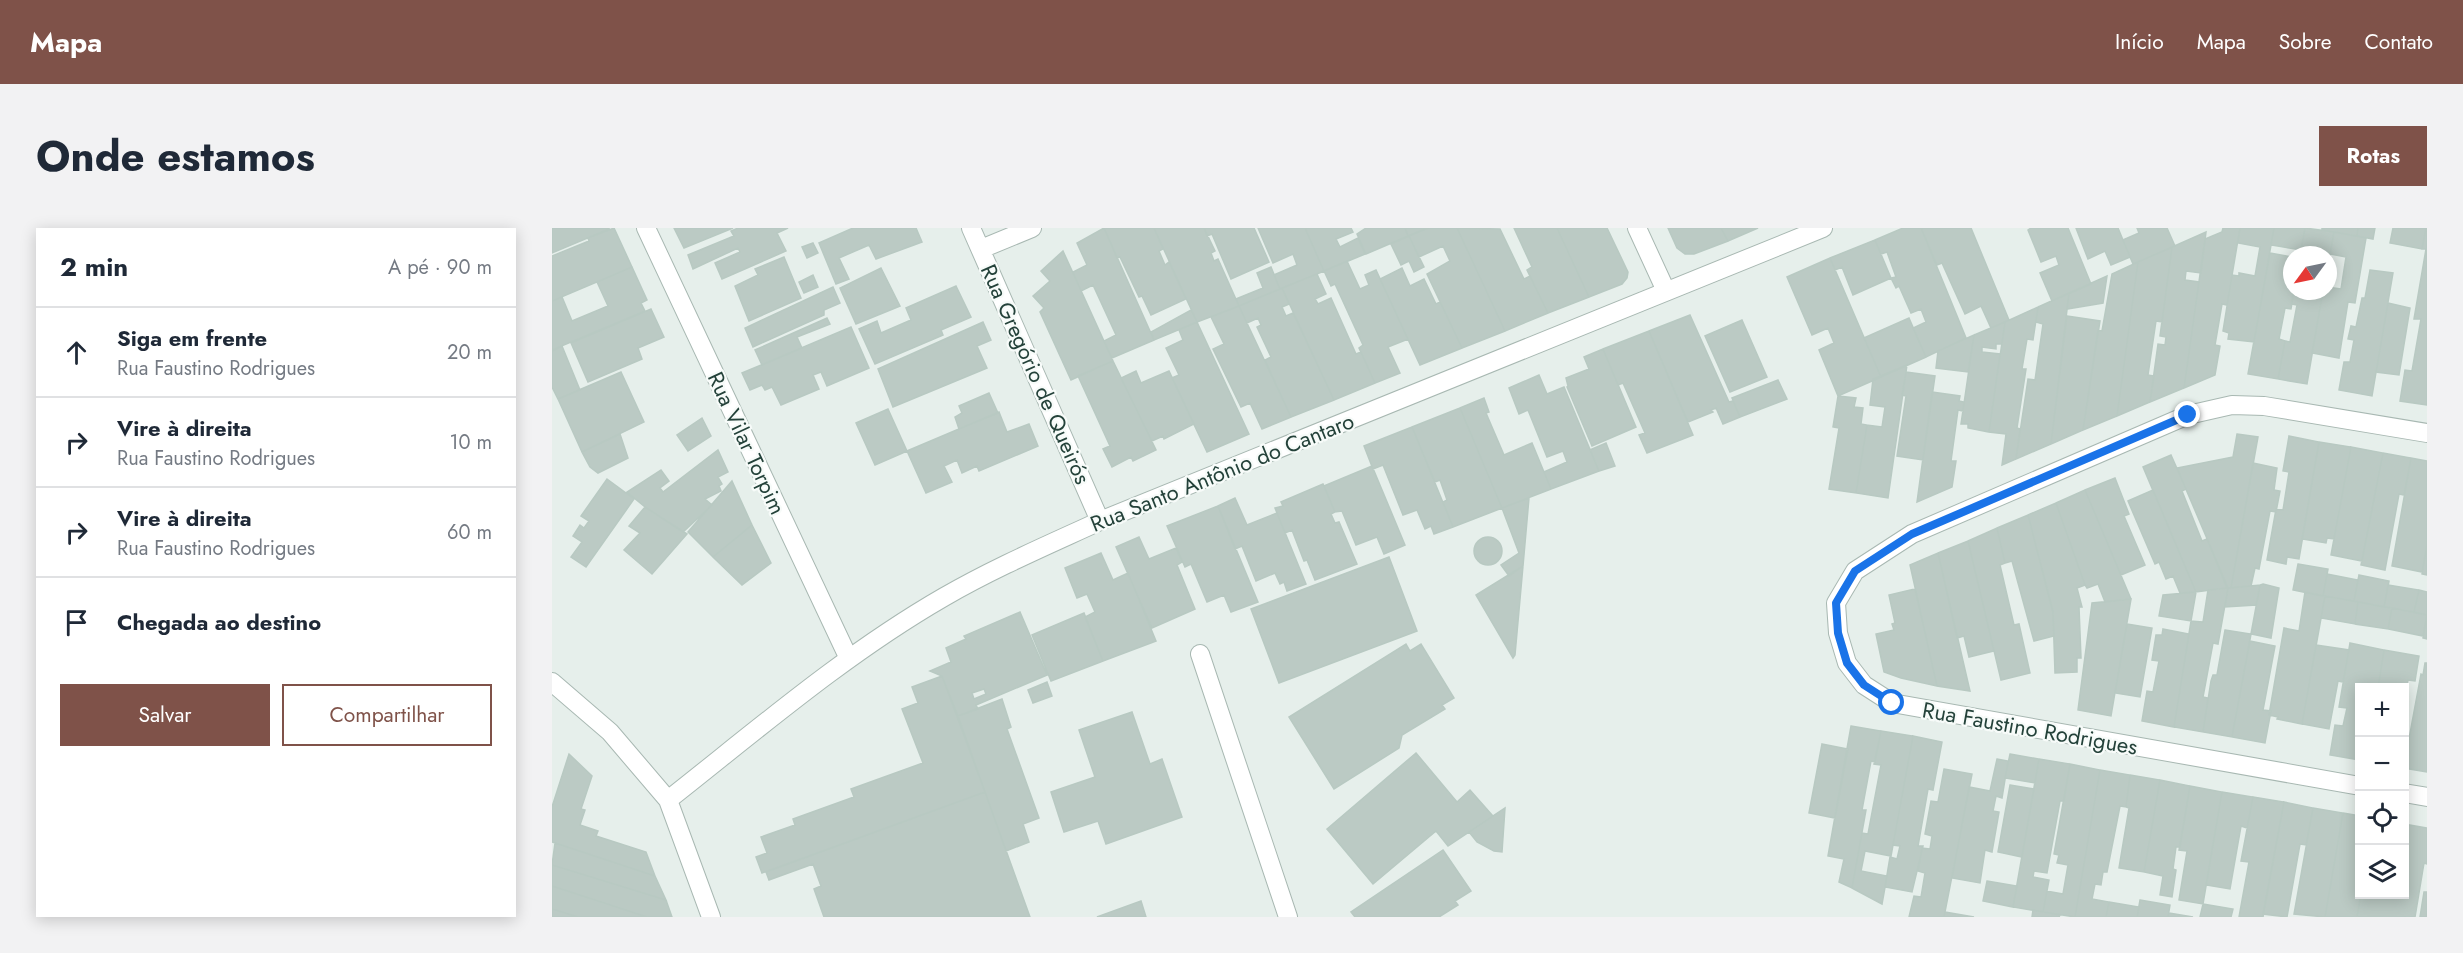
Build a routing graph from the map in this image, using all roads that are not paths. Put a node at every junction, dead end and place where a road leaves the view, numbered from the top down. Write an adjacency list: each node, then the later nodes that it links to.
1 (646, 228): 11 (street, Rua Vilar Torpim)
2 (971, 228): 6 (street, Rua Gregório de Queirós)
3 (1032, 228): 6 (street)
4 (1637, 228): 7 (street)
5 (1823, 228): 7 (street, Rua Santo Antônio do Cantaro)
6 (981, 249): 9 (street, Rua Gregório de Queirós)
7 (1666, 291): 9 (street, Rua Santo Antônio do Cantaro)
8 (2427, 433): 13 (street, Rua Faustino Rodrigues)
9 (1100, 521): 11 (street, Rua Santo Antônio do Cantaro)
10 (1200, 654): 18 (street)
11 (849, 659): 16 (street, Rua Santo Antônio do Cantaro)
12 (552, 682): 16 (street)
13 (2355, 785)
14 (2409, 795): 15 (street)
15 (2427, 797)
16 (668, 800): 17 (street)
17 (711, 917)
18 (1288, 917)

